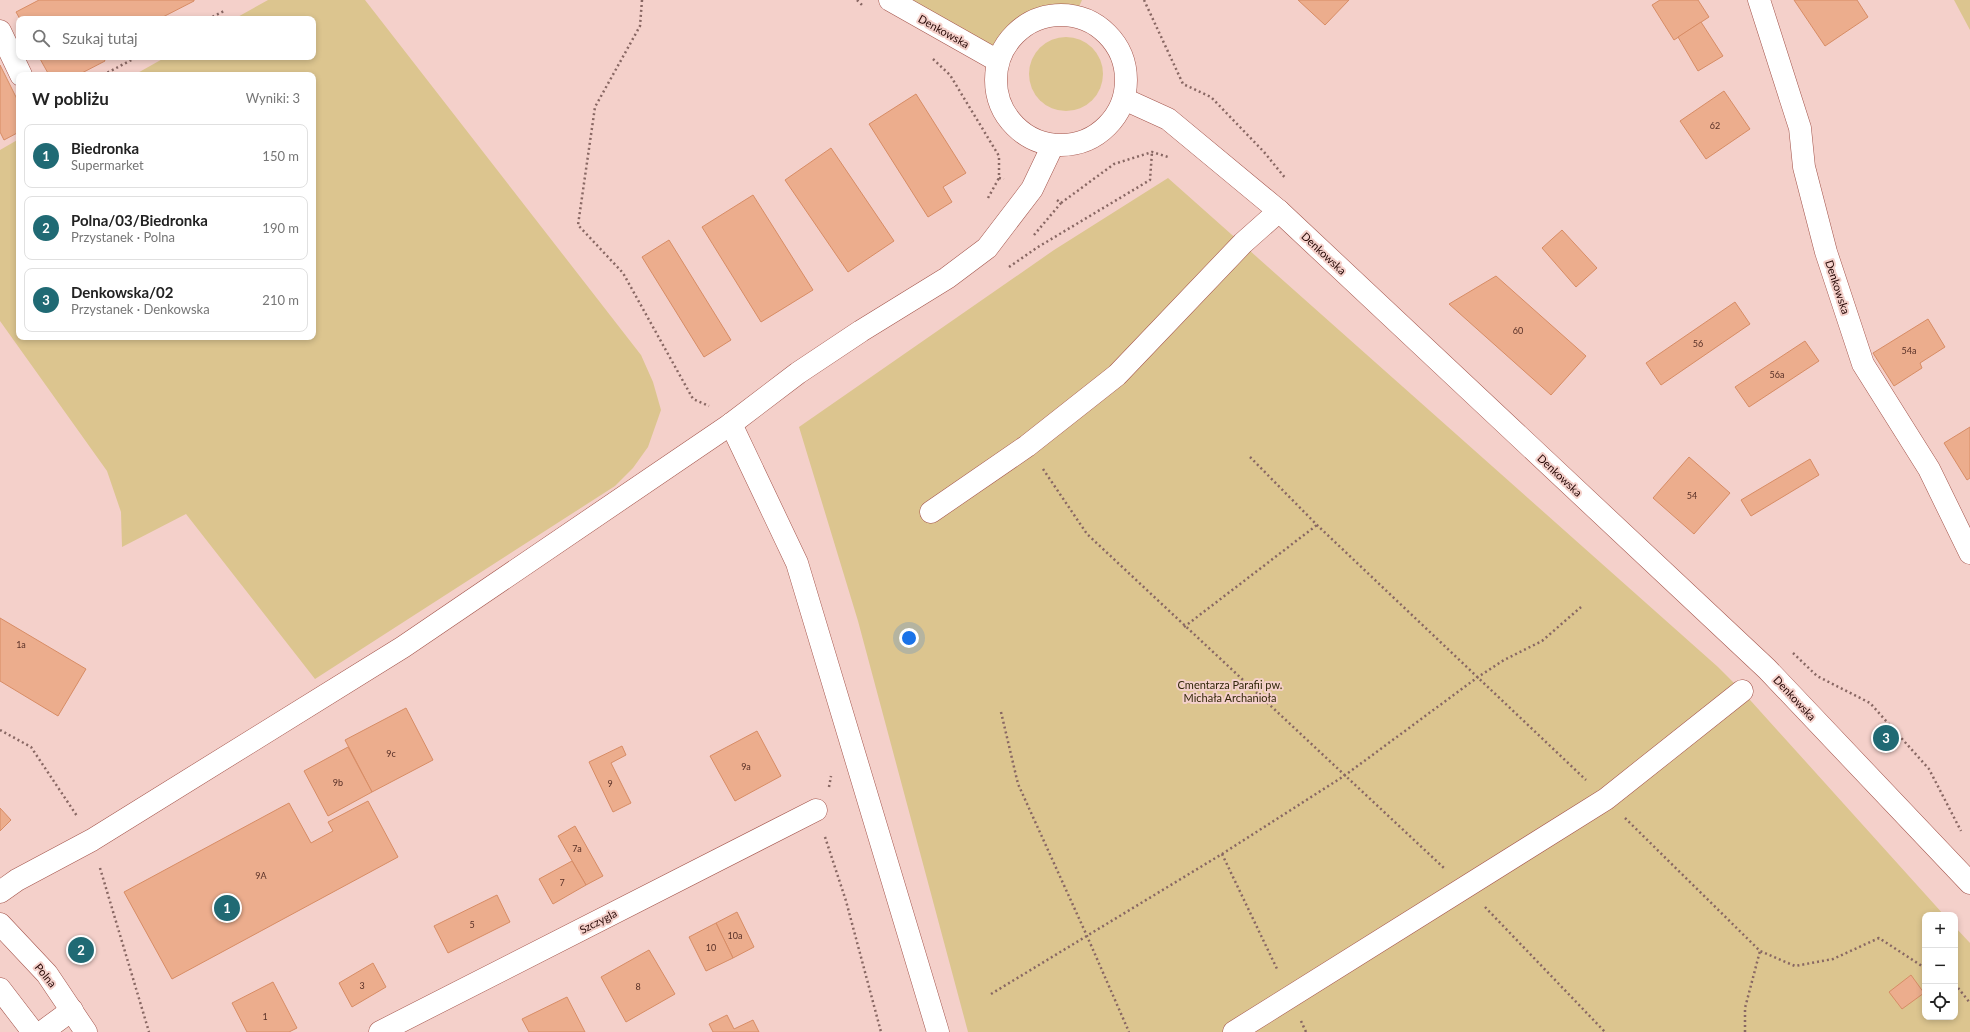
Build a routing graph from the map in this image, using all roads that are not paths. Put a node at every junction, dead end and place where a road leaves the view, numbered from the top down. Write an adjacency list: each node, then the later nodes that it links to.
1 (890, 0): 5 (street, Denkowska)
2 (1759, 0): 12 (street, Denkowska)
3 (1078, 8): 5 (street); 7 (street)
4 (0, 31): 6 (street)
5 (998, 61): 8 (street)
6 (20, 72)
7 (1124, 99): 8 (street); 9 (street, Denkowska)
8 (1053, 145): 10 (street)
9 (1279, 211): 11 (street); 15 (street, Denkowska)
10 (730, 424): 16 (street); 24 (street)
11 (931, 512)
12 (1970, 553)
13 (1742, 691): 25 (street)
14 (816, 810): 23 (street, Szczygla)
15 (1970, 883)
16 (0, 892)
17 (0, 924): 19 (street, Polna)
18 (0, 989): 20 (street)
19 (72, 1010): 21 (street); 22 (street, Polna)
20 (33, 1032)
21 (42, 1032)
22 (86, 1032)
23 (380, 1032)
24 (938, 1032)
25 (1234, 1032)

